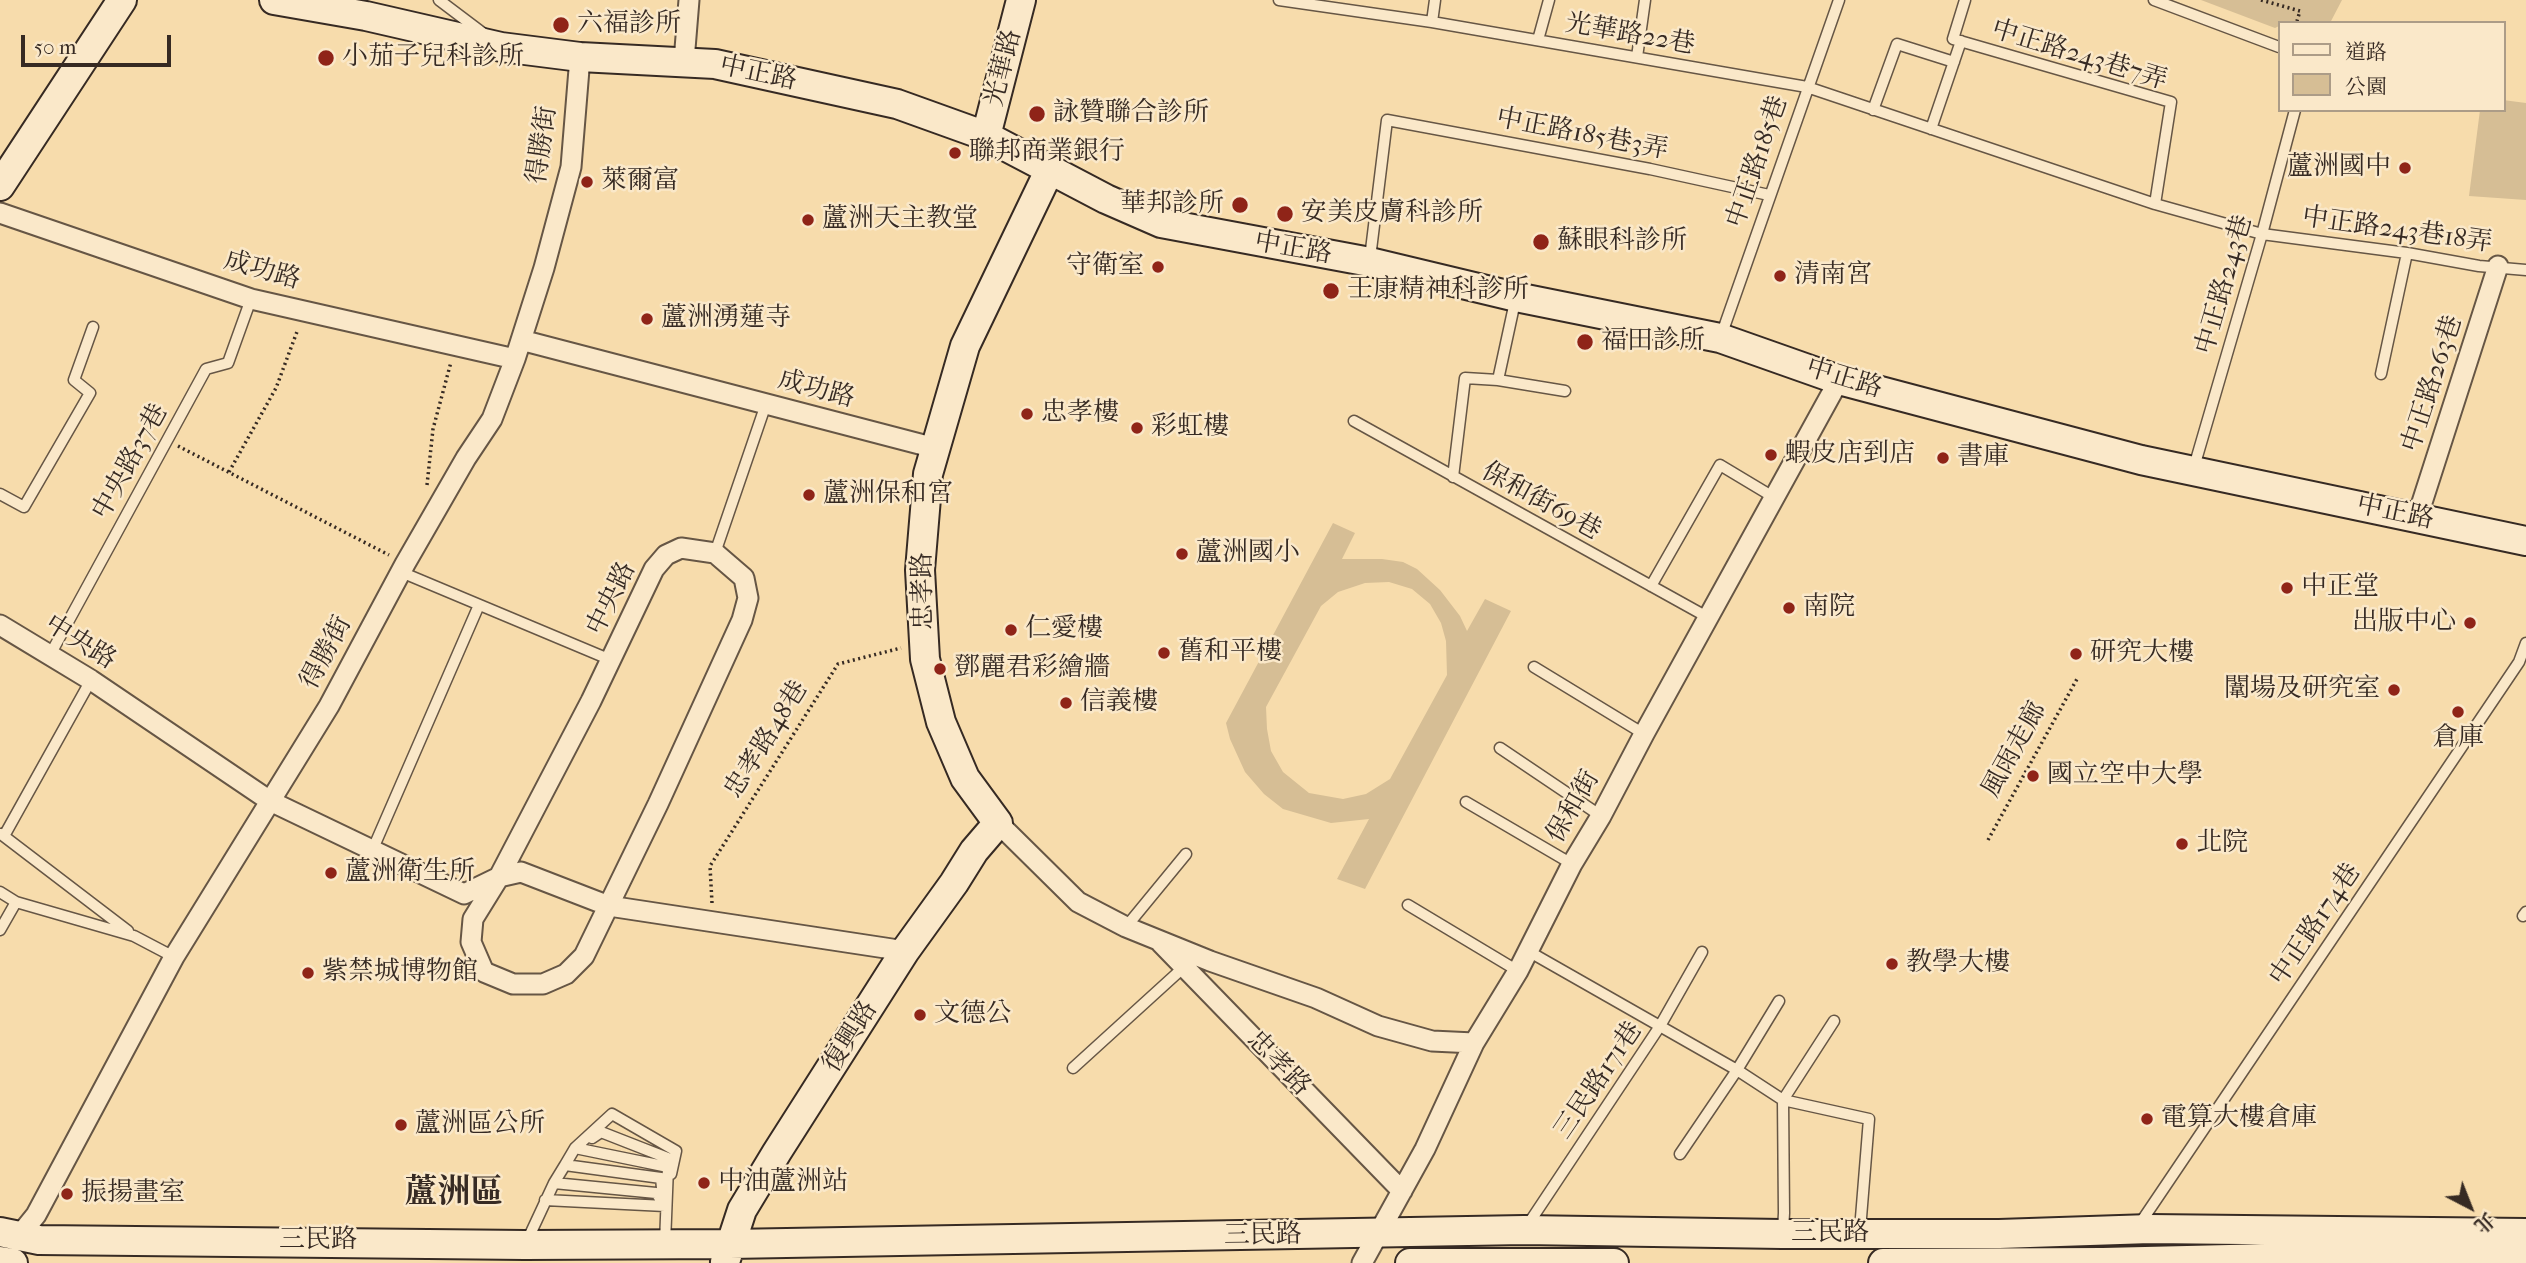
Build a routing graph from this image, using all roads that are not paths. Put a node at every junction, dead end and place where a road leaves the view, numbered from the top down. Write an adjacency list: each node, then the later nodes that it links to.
1 (122, 0): 28 (street)
2 (274, 0): 16 (street, 中正路)
3 (439, 0): 16 (lane)
4 (689, 0): 20 (street)
5 (1021, 0): 26 (street, 光華路)
6 (1279, 0): 13 (lane, 光華路22巷)
7 (1435, 0): 13 (lane)
8 (1549, 0): 14 (lane)
9 (1646, 0): 19 (lane)
10 (1839, 0): 22 (lane, 中正路185巷)
11 (1965, 0): 15 (lane)
12 (2154, 0): 17 (lane)
13 (1432, 22): 14 (lane, 光華路22巷)
14 (1538, 40): 19 (lane, 光華路22巷)
15 (1957, 40): 21 (lane, 中正路243巷7弄); 30 (lane, 中正路243巷7弄)
16 (501, 47): 18 (street, 中正路)
17 (2278, 47)
18 (580, 57): 20 (street, 中正路); 41 (street, 得勝街)
19 (1637, 57): 22 (lane, 光華路22巷)
20 (684, 61): 26 (street, 中正路)
21 (1954, 62): 23 (lane); 25 (lane, 中正路243巷7弄)
22 (1807, 87): 23 (lane); 29 (lane, 中正路185巷)
23 (1872, 110): 25 (lane)
24 (2294, 112): 32 (lane, 中正路243巷)
25 (1931, 129): 30 (lane)
26 (986, 136): 27 (street, 中正路)
27 (1050, 169): 34 (street, 中正路); 48 (street, 忠孝路)
28 (0, 186)
29 (1769, 195): 34 (lane, 中正路185巷3弄); 40 (lane, 中正路185巷)
30 (2155, 204): 32 (lane)
31 (0, 213): 38 (street, 成功路)
32 (2262, 234): 33 (lane, 中正路243巷18弄); 49 (lane, 中正路243巷)
33 (2407, 253): 35 (lane, 中正路243巷18弄); 42 (lane)
34 (1370, 262): 37 (street, 中正路)
35 (2498, 266): 36 (lane, 中正路243巷18弄); 53 (street, 中正路263巷)
36 (2526, 270)
37 (1516, 297): 40 (street, 中正路); 43 (lane)
38 (251, 299): 41 (street, 成功路); 62 (lane, 中央路37巷)
39 (93, 327): 51 (lane)
40 (1720, 338): 44 (street, 中正路)
41 (518, 349): 46 (street, 成功路); 56 (street, 得勝街)
42 (2381, 374)
43 (1498, 380): 45 (lane); 50 (lane)
44 (1839, 380): 49 (street, 中正路); 52 (street, 保和街)
45 (1565, 391)
46 (766, 404): 48 (street, 成功路); 55 (lane)
47 (1354, 421): 50 (lane, 保和街69巷)
48 (935, 448): 71 (street, 忠孝路)
49 (2193, 471): 53 (street, 中正路)
50 (1453, 477): 57 (lane, 保和街69巷)
51 (0, 494)
52 (1775, 498): 57 (lane); 59 (street, 保和街)
53 (2417, 518): 54 (street, 中正路)
54 (2526, 541)
55 (715, 553): 63 (street, 中央路); 80 (street, 中央路)
56 (403, 568): 58 (lane); 68 (street, 得勝街)
57 (1651, 586): 59 (lane, 保和街69巷)
58 (479, 605): 63 (lane); 73 (lane)
59 (1709, 618): 66 (street, 保和街)
60 (0, 625): 62 (street, 中央路)
61 (2526, 643): 106 (lane, 中正路174巷)
62 (50, 655): 65 (street, 中央路)
63 (611, 660): 76 (street, 中央路)
64 (1534, 667): 66 (lane)
65 (91, 680): 68 (street, 中央路); 72 (lane)
66 (1644, 733): 70 (street, 保和街)
67 (1500, 748): 70 (lane)
68 (270, 801): 73 (street, 中央路); 88 (street, 得勝街)
69 (1466, 802): 75 (lane)
70 (1601, 816): 75 (street, 保和街)
71 (998, 823): 81 (street, 忠孝路); 85 (street, 復興路)
72 (2, 834): 83 (lane)
73 (372, 851): 76 (street, 中央路)
74 (1186, 854): 81 (lane)
75 (1572, 864): 86 (street, 保和街)
76 (499, 877): 80 (street, 中央路); 80 (street, 中央路)
77 (0, 892): 78 (lane)
78 (16, 902): 82 (lane); 83 (lane)
79 (1408, 905): 90 (lane)
80 (609, 906): 85 (street, 中央路)
81 (1126, 927): 84 (street, 忠孝路)
82 (0, 930)
83 (134, 936): 88 (lane)
84 (1155, 937): 89 (street, 忠孝路); 94 (street, 忠孝路)
85 (905, 951): 115 (street, 復興路)
86 (1528, 951): 90 (street, 保和街); 93 (lane)
87 (1702, 952): 93 (lane, 三民路171巷)
88 (174, 957): 114 (street, 得勝街)
89 (1184, 967): 95 (lane); 102 (street, 忠孝路)
90 (1518, 971): 94 (street, 保和街)
91 (1779, 1001): 96 (lane)
92 (1834, 1021): 97 (lane)
93 (1660, 1026): 96 (lane); 105 (lane, 三民路171巷)
94 (1474, 1043): 102 (street, 保和街)
95 (1073, 1068)
96 (1737, 1070): 97 (lane); 99 (lane)
97 (1783, 1100): 109 (lane); 110 (lane)
98 (575, 1147): 100 (lane); 104 (lane); 104 (lane); 104 (lane)
99 (1680, 1153)
100 (565, 1165): 101 (lane); 104 (lane)
101 (554, 1183): 103 (lane); 104 (lane)
102 (1402, 1191): 107 (street, 保和街)
103 (545, 1200): 104 (lane); 112 (lane)
104 (665, 1206): 111 (lane)
105 (1524, 1230): 107 (street, 三民路); 113 (street, 三民路)
106 (2136, 1230): 108 (street, 三民路); 110 (street, 三民路)
107 (1379, 1233): 115 (street, 三民路); 118 (street, 保和街)
108 (2526, 1233)
109 (1782, 1234): 110 (street, 三民路); 113 (street, 三民路)
110 (1860, 1234)
111 (664, 1244): 112 (street, 三民路); 115 (street, 三民路)
112 (526, 1245): 114 (street, 三民路)
113 (1612, 1247): 119 (street, 三民路); 120 (lane)
114 (7, 1252)
115 (727, 1254)
116 (2354, 1259): 117 (street, 三民路); 121 (street, 三民路)
117 (2526, 1261)
118 (1362, 1263)
119 (1410, 1263)
120 (1624, 1263)
121 (1883, 1263)

